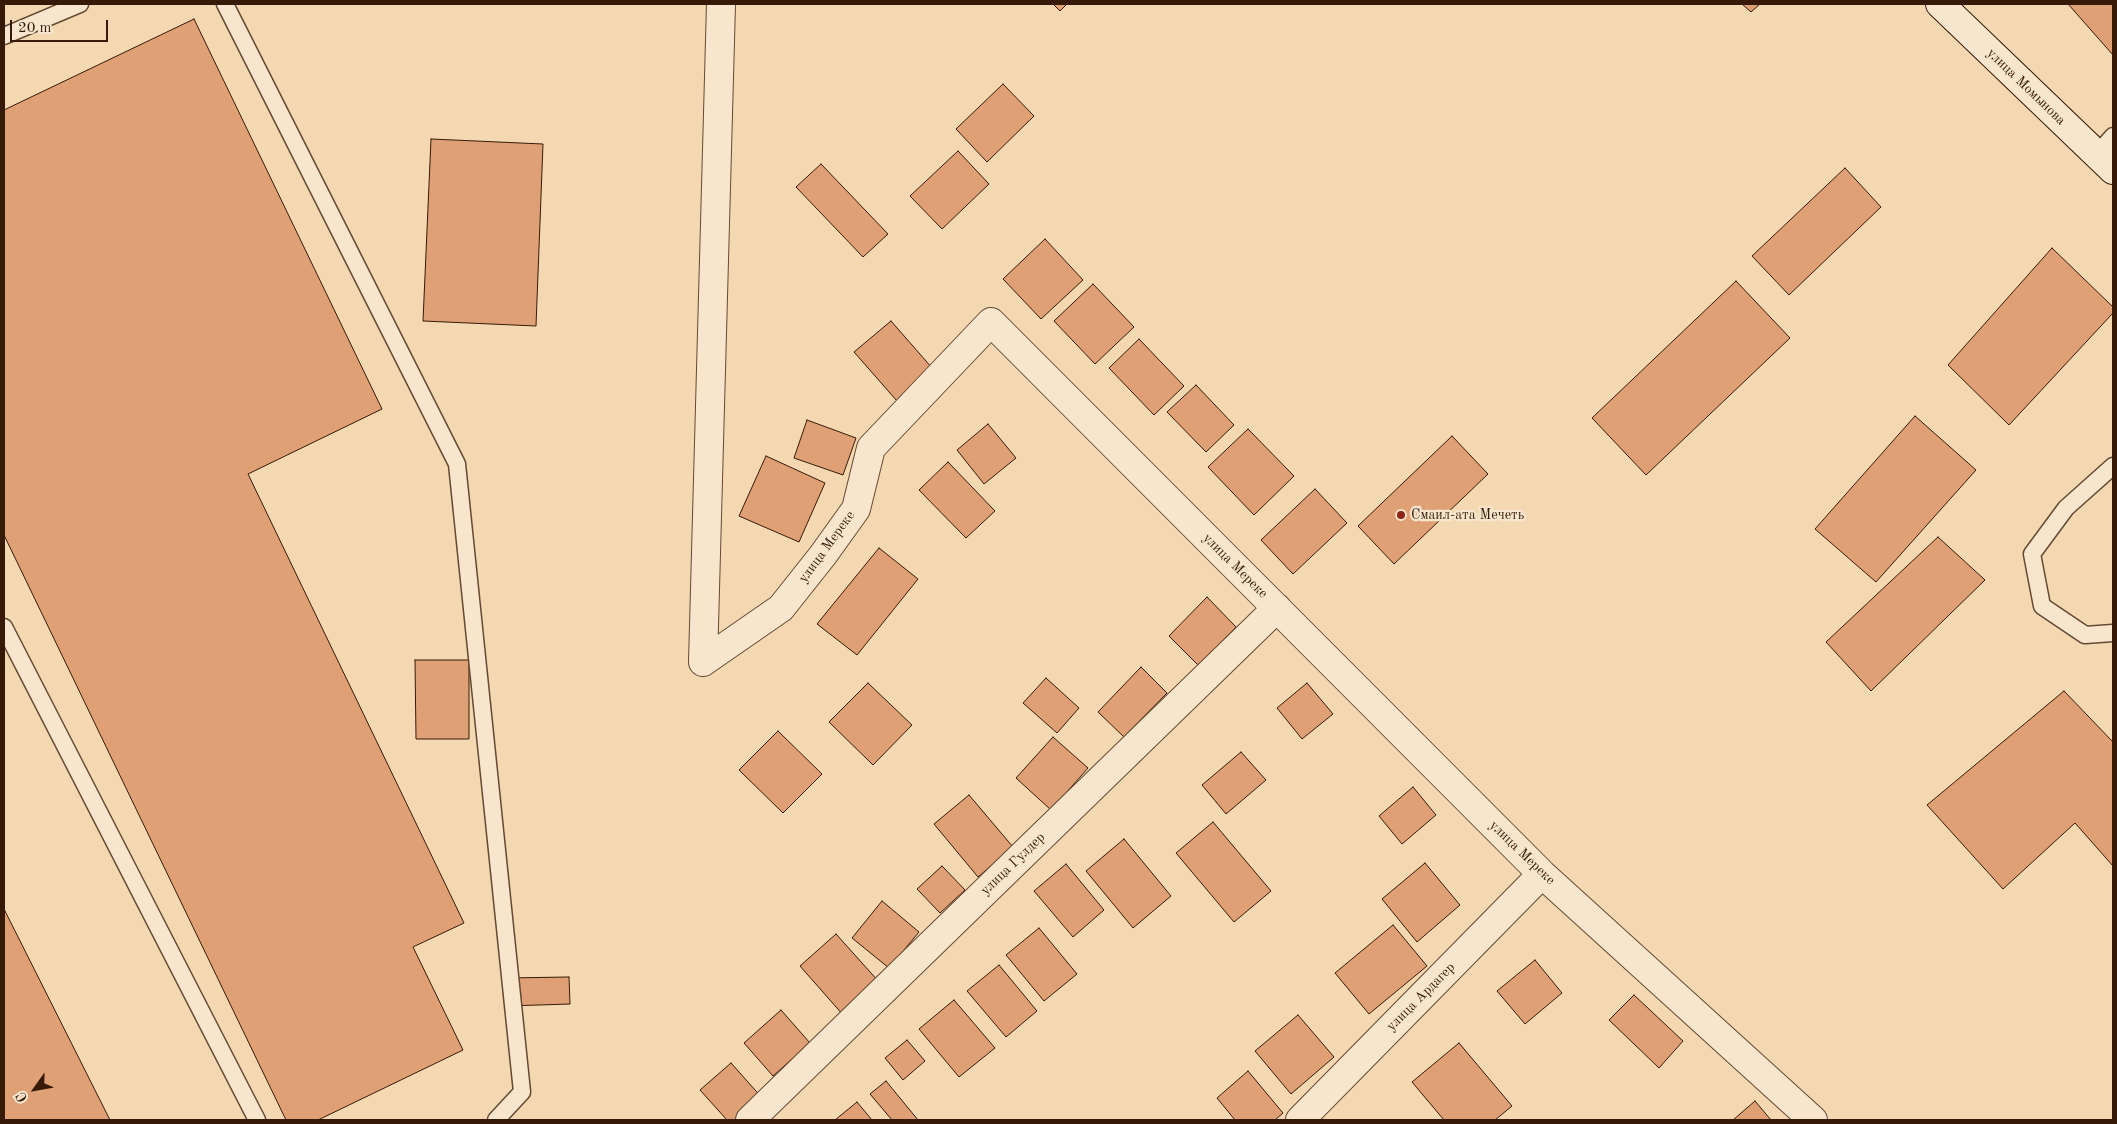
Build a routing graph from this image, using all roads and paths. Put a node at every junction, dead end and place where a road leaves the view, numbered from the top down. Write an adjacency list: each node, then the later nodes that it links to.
1 (80, 4): 5 (lane)
2 (225, 4): 13 (lane)
3 (721, 4): 8 (street, улица Мереке)
4 (1940, 4): 6 (street, улица Момынова)
5 (4, 36)
6 (2107, 154)
7 (2113, 466): 10 (lane)
8 (1277, 608): 11 (street, улица Мереке); 14 (street, улица Гулдер)
9 (4, 627): 12 (lane)
10 (2113, 633)
11 (1542, 874): 15 (street, улица Ардагер); 16 (street, улица Мереке)
12 (257, 1120)
13 (496, 1120)
14 (750, 1120)
15 (1300, 1120)
16 (1814, 1120)

